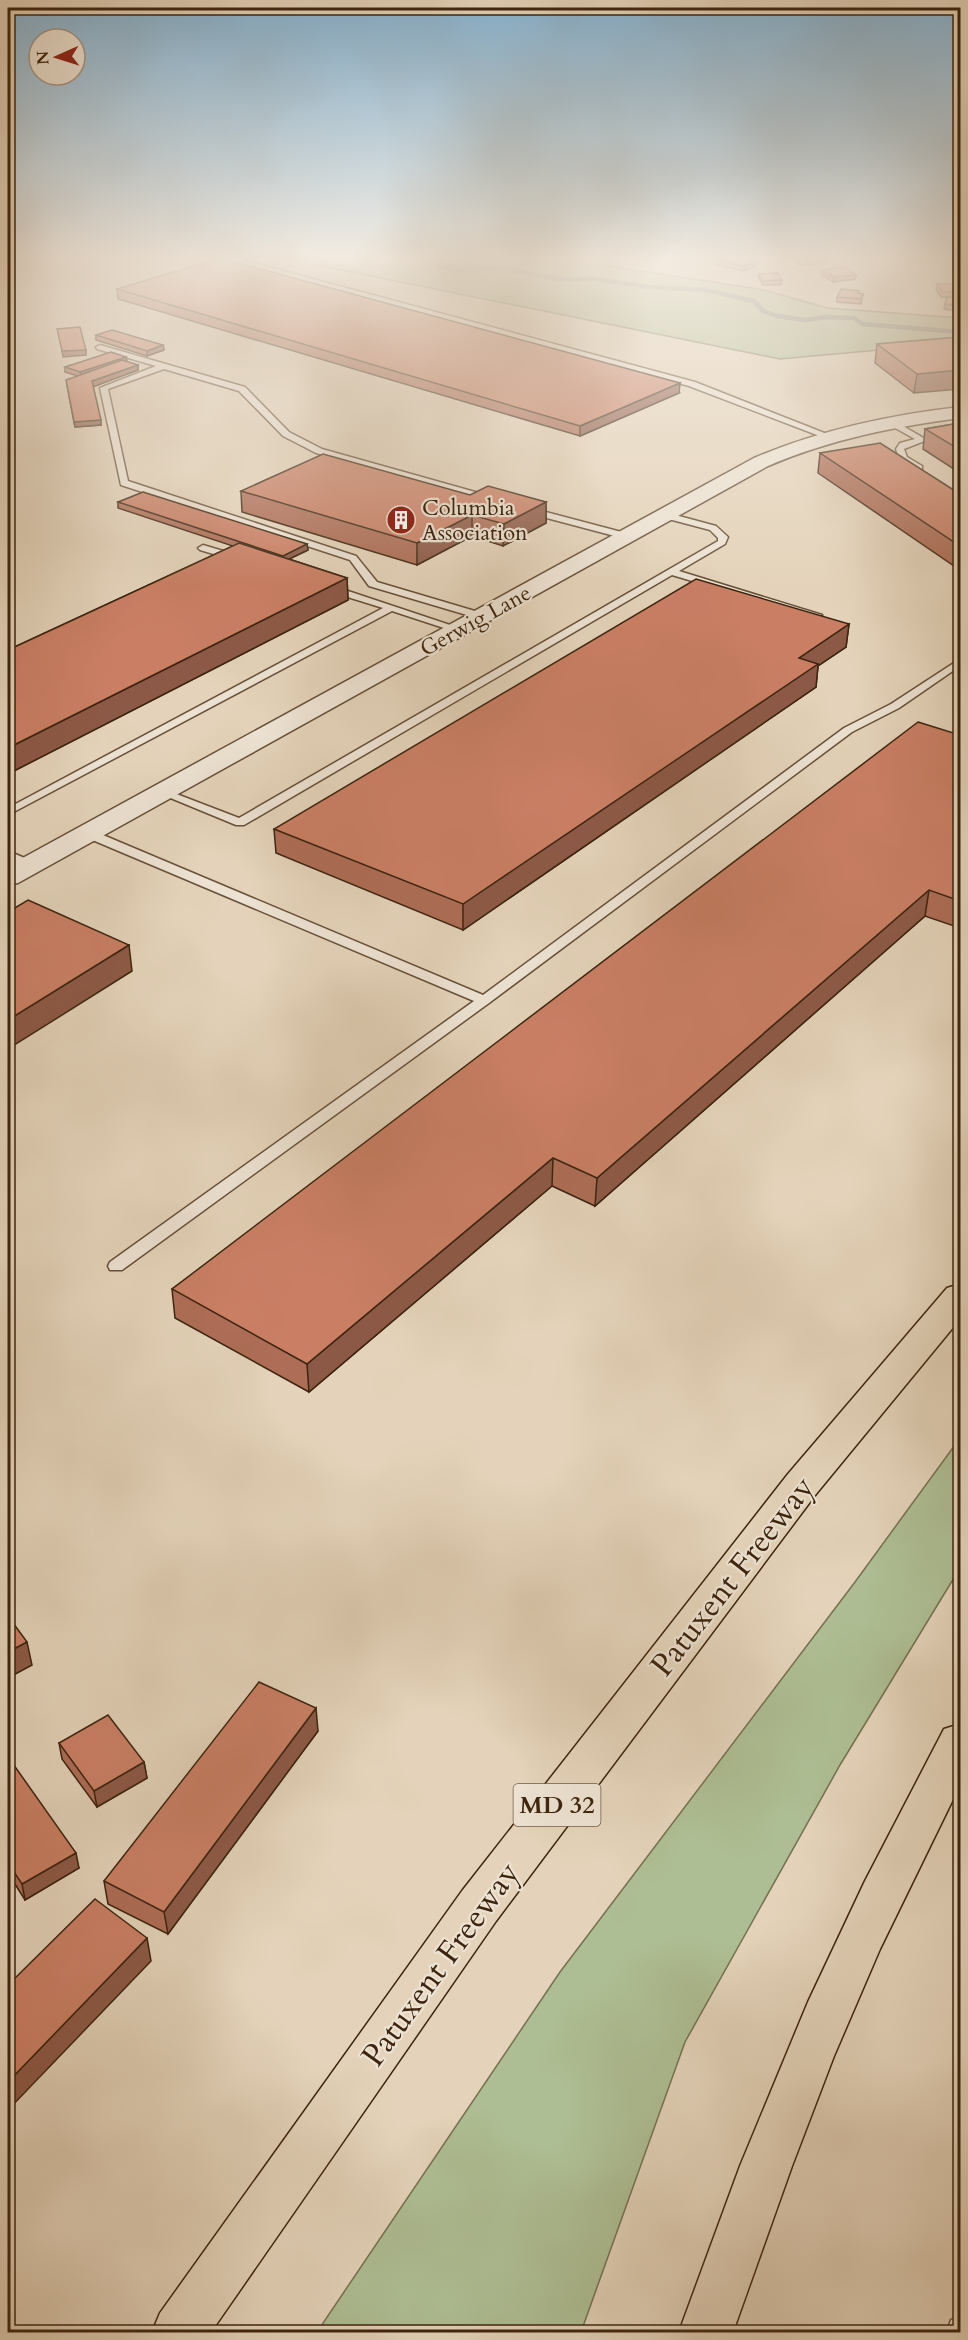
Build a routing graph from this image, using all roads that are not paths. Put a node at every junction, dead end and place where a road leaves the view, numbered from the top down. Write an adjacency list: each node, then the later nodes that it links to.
1 (164, 366): 7 (lane); 17 (lane)
2 (626, 366): 5 (lane)
3 (960, 413): 4 (street, Gerwig Lane)
4 (891, 422): 5 (street, Gerwig Lane); 6 (lane)
5 (828, 436): 9 (street, Gerwig Lane)
6 (932, 477)
7 (501, 502)
8 (512, 505): 10 (lane)
9 (664, 516): 10 (street, Gerwig Lane); 13 (lane)
10 (626, 536): 17 (street, Gerwig Lane)
11 (203, 548): 12 (lane)
12 (244, 561)
13 (673, 572): 16 (lane); 20 (lane)
14 (323, 586): 15 (lane)
15 (391, 608): 18 (lane); 21 (lane)
16 (817, 615)
17 (481, 616): 18 (street, Gerwig Lane)
18 (457, 629): 20 (street, Gerwig Lane)
19 (960, 662): 26 (lane)
20 (162, 792): 22 (street, Gerwig Lane)
21 (8, 812)
22 (87, 833): 24 (street, Gerwig Lane); 26 (lane)
23 (8, 855): 24 (lane)
24 (30, 865): 25 (street, Gerwig Lane)
25 (8, 877)
26 (484, 1000): 27 (lane)
27 (116, 1266)
28 (960, 1296): 30 (highway, Patuxent Freeway / MD 32)
29 (960, 1742): 31 (highway)
30 (179, 2332)
31 (706, 2332)

